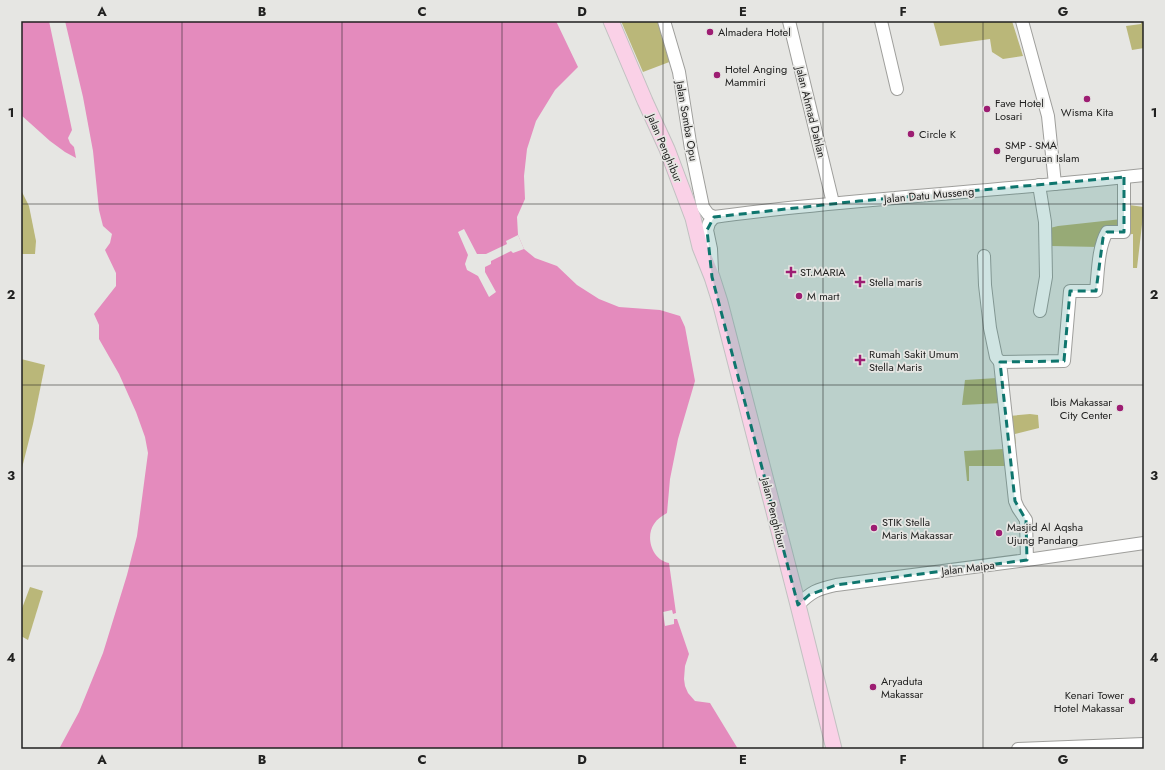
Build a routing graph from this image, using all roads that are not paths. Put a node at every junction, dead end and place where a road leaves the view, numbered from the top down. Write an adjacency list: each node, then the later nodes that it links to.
1 (611, 21): 14 (main road, Jalan Penghibur)
2 (664, 21): 12 (street, Jalan Somba Opu)
3 (789, 21): 11 (street, Jalan Ahmad Dahlan)
4 (881, 21): 6 (street)
5 (1022, 21): 9 (street)
6 (897, 89)
7 (1144, 175): 8 (street, Jalan Datu Musseng)
8 (1124, 177): 9 (street, Jalan Datu Musseng); 16 (street)
9 (1055, 184): 10 (street, Jalan Datu Musseng)
10 (1039, 185): 11 (street, Jalan Datu Musseng); 15 (street)
11 (833, 203): 12 (street, Jalan Datu Musseng)
12 (714, 217): 14 (street, Jalan Penghibur)
13 (984, 256): 16 (street)
14 (712, 277): 19 (main road, Jalan Penghibur)
15 (1040, 311)
16 (1000, 362): 18 (street)
17 (1144, 543): 18 (street, Jalan Maipa)
18 (1028, 560): 19 (street, Jalan Maipa)
19 (798, 606): 22 (main road, Jalan Penghibur)
20 (1144, 744): 21 (street)
21 (1042, 748): 23 (street)
22 (834, 749)
23 (1018, 749)

